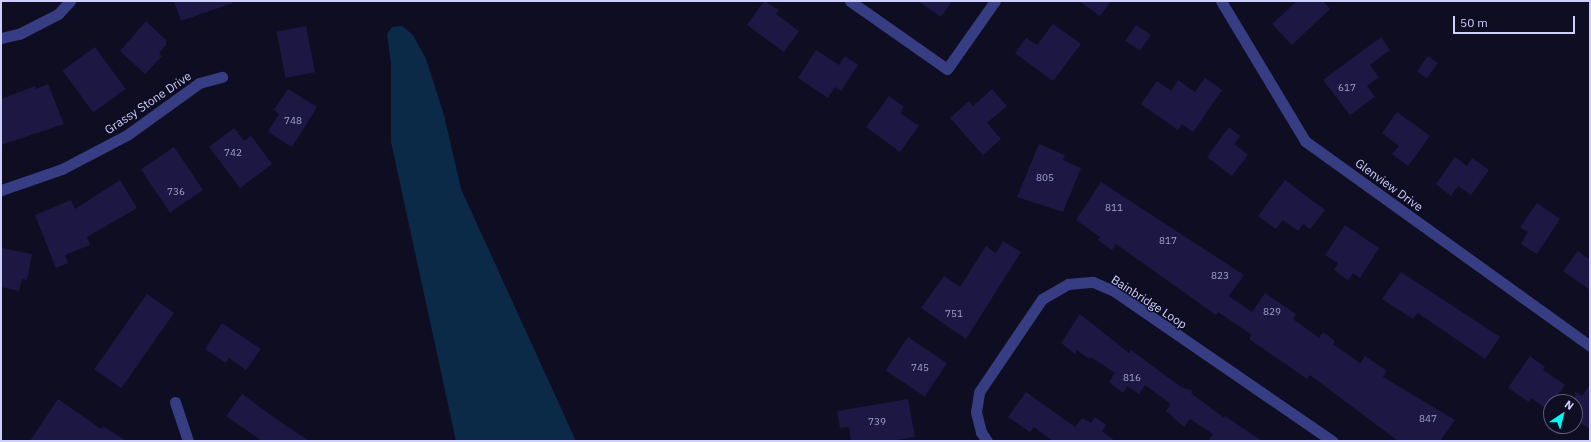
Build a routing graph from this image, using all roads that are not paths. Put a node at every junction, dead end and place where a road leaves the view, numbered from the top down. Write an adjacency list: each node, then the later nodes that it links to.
1 (70, 1): 5 (street)
2 (850, 1): 3 (street)
3 (995, 1)
4 (1221, 1): 8 (street, Glenview Drive)
5 (1, 38)
6 (222, 77): 7 (street, Grassy Stone Drive)
7 (1, 190)
8 (1590, 346)
9 (175, 402): 10 (street)
10 (188, 441)
11 (986, 441): 12 (street, Bainbridge Loop)
12 (1332, 441)

